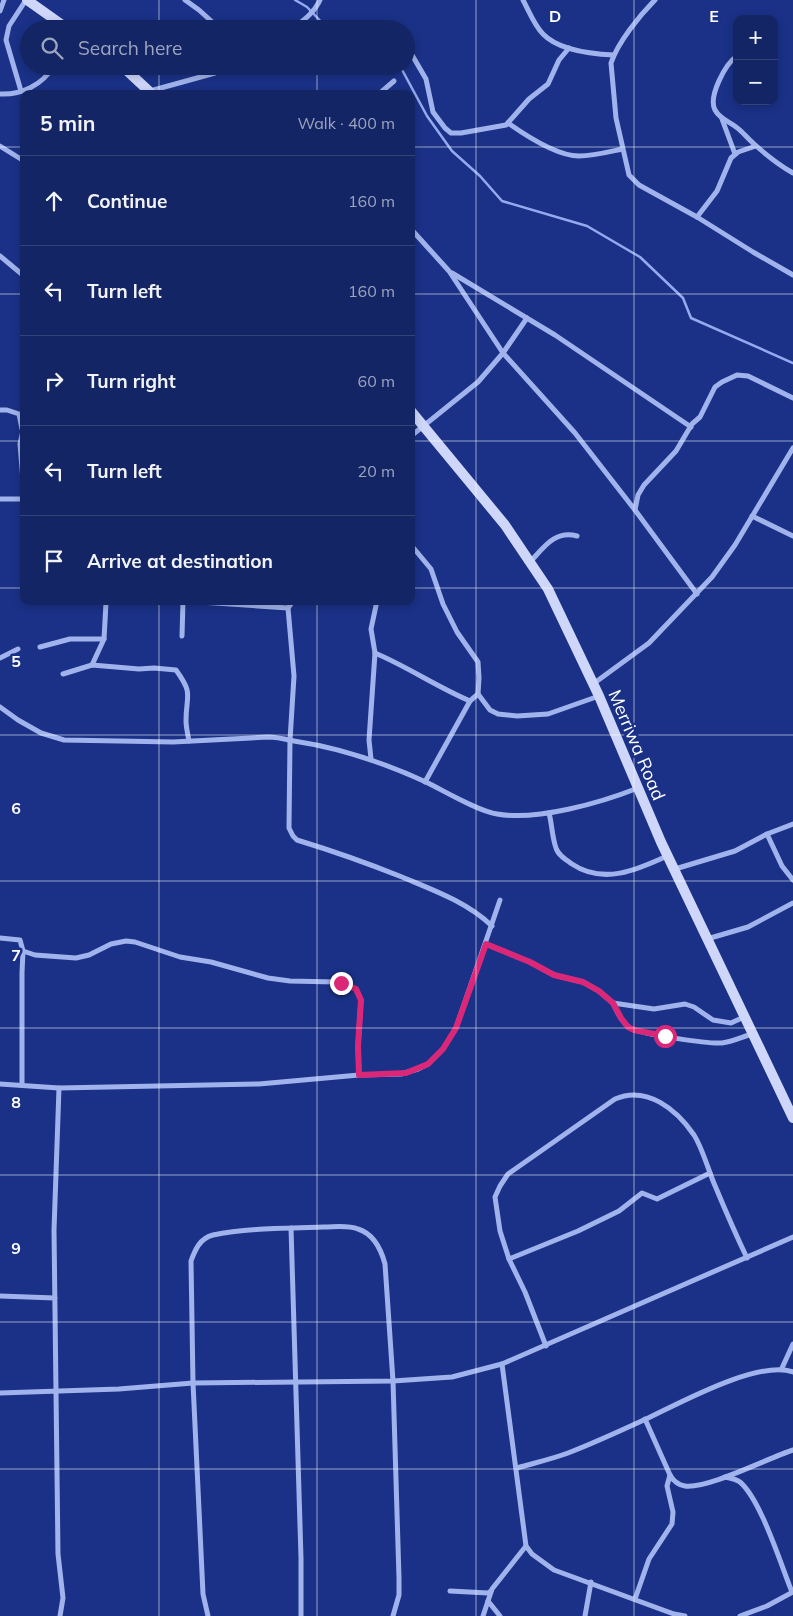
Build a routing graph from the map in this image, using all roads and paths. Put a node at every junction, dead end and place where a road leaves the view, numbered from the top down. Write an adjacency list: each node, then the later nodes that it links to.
1 (4, 0): 7 (street)
2 (26, 0): 8 (street); 19 (street)
3 (185, 0): 9 (street)
4 (320, 0): 10 (street)
5 (522, 0): 11 (street)
6 (655, 0): 12 (street)
7 (0, 11)
8 (55, 20)
9 (210, 20)
10 (304, 20)
11 (569, 48): 12 (street); 27 (street)
12 (614, 55): 30 (street)
13 (415, 60): 27 (street)
14 (733, 60): 26 (street)
15 (47, 75): 20 (street)
16 (132, 75): 21 (street)
17 (208, 75): 22 (street)
18 (394, 81): 23 (street)
19 (21, 90)
20 (23, 90)
21 (149, 90)
22 (158, 90)
23 (384, 90)
24 (20, 91): 25 (street)
25 (0, 94)
26 (722, 119): 29 (street); 31 (street)
27 (508, 123): 30 (street)
28 (0, 146): 32 (street)
29 (756, 146): 31 (street); 33 (street)
30 (622, 149): 34 (street)
31 (735, 154): 34 (street)
32 (20, 158)
33 (793, 173)
34 (698, 217): 39 (street)
35 (415, 233): 37 (street)
36 (0, 256): 38 (street)
37 (449, 271): 40 (street); 41 (street)
38 (20, 273)
39 (793, 275)
40 (527, 318): 41 (street); 47 (street)
41 (503, 353): 46 (street); 52 (street)
42 (793, 398): 47 (street)
43 (0, 410): 45 (street)
44 (415, 415): 46 (street, Merriwa Road)
45 (20, 420)
46 (424, 426): 48 (street); 57 (street, Merriwa Road)
47 (691, 427): 52 (street)
48 (415, 433)
49 (793, 448): 53 (street)
50 (0, 500): 51 (street)
51 (20, 500)
52 (634, 510): 58 (street)
53 (752, 516): 55 (street); 58 (street)
54 (577, 536): 57 (street)
55 (793, 536)
56 (415, 550): 74 (street)
57 (531, 561): 73 (street, Merriwa Road)
58 (697, 594): 73 (street)
59 (106, 605): 66 (street)
60 (184, 605): 65 (street)
61 (243, 605): 64 (street)
62 (290, 605): 64 (street)
63 (376, 605): 69 (street)
64 (288, 608): 78 (street)
65 (182, 636)
66 (104, 639): 67 (street); 71 (street)
67 (40, 647)
68 (18, 649): 70 (street)
69 (375, 652): 76 (street); 80 (street)
70 (0, 658)
71 (92, 666): 72 (street); 79 (street)
72 (63, 674)
73 (593, 684): 75 (street, Merriwa Road)
74 (478, 694): 75 (street); 76 (street)
75 (599, 696): 82 (street, Merriwa Road)
76 (470, 701): 81 (street)
77 (0, 707): 79 (street)
78 (290, 740): 79 (street); 80 (street); 91 (street)
79 (189, 741)
80 (371, 759): 81 (street)
81 (425, 782): 83 (street)
82 (638, 788): 83 (street); 86 (street, Merriwa Road)
83 (549, 813): 86 (street)
84 (793, 824): 85 (street)
85 (766, 834): 87 (street); 88 (street)
86 (668, 856): 87 (street, Merriwa Road)
87 (674, 869): 93 (street, Merriwa Road)
88 (793, 880)
89 (500, 900): 91 (street)
90 (793, 903): 93 (street)
91 (492, 926): 94 (street)
92 (0, 938): 95 (street)
93 (706, 939): 97 (street, Merriwa Road)
94 (486, 944): 96 (street); 99 (street)
95 (24, 951): 99 (street); 101 (street)
96 (613, 1003): 97 (street); 98 (street)
97 (744, 1017): 98 (street, Merriwa Road)
98 (752, 1034): 103 (street, Merriwa Road)
99 (359, 1075): 102 (street)
100 (0, 1084): 101 (street)
101 (22, 1085): 102 (street)
102 (59, 1088): 110 (street)
103 (793, 1118)
104 (710, 1174): 107 (street); 108 (street); 108 (street)
105 (291, 1228): 116 (street); 117 (street); 118 (street)
106 (793, 1237): 107 (street)
107 (747, 1258): 112 (street)
108 (509, 1259): 112 (street)
109 (0, 1296): 110 (street)
110 (55, 1298): 119 (street)
111 (793, 1344): 114 (street)
112 (546, 1346): 113 (street)
113 (502, 1364): 116 (street); 123 (street)
114 (782, 1368): 115 (street); 121 (street)
115 (793, 1372)
116 (393, 1381): 117 (street); 136 (street)
117 (295, 1382): 118 (street); 135 (street)
118 (193, 1384): 119 (street); 134 (street)
119 (57, 1391): 120 (street); 133 (street)
120 (0, 1393)
121 (645, 1419): 123 (street); 124 (street)
122 (793, 1450): 125 (street)
123 (516, 1468): 126 (street)
124 (670, 1476): 125 (street); 131 (street)
125 (725, 1477): 130 (street)
126 (526, 1546): 127 (street); 128 (street)
127 (591, 1582): 131 (street); 139 (street)
128 (492, 1590): 129 (street); 132 (street)
129 (450, 1591)
130 (792, 1592): 141 (street)
131 (635, 1599): 140 (street)
132 (488, 1601): 137 (street); 138 (street)
133 (60, 1616)
134 (208, 1616)
135 (300, 1616)
136 (393, 1616)
137 (483, 1616)
138 (500, 1616)
139 (585, 1616)
140 (685, 1616)
141 (740, 1616)

